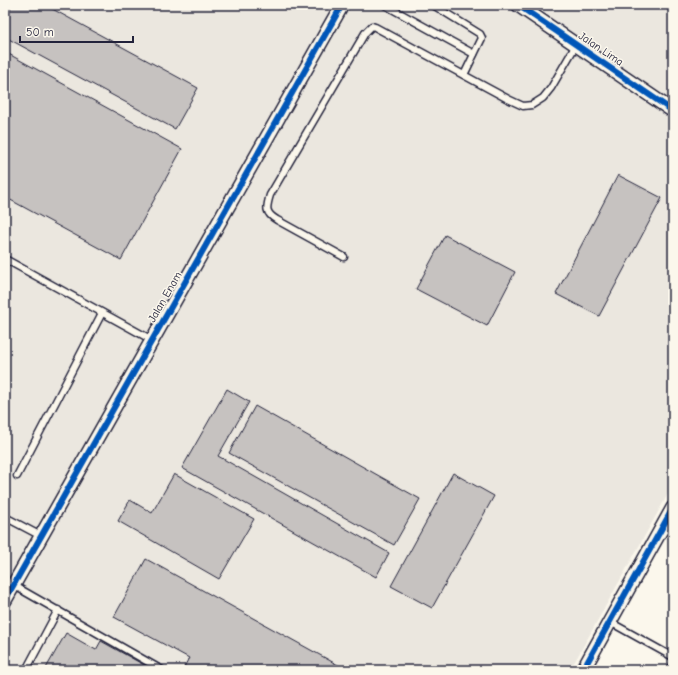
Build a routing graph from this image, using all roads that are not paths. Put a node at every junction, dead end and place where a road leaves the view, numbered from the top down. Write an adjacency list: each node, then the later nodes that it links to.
1 (342, 5): 12 (street, Jalan Enam)
2 (385, 5): 6 (lane)
3 (433, 5): 6 (lane)
4 (524, 7): 5 (street, Jalan Lima)
5 (576, 44): 7 (lane); 8 (street, Jalan Lima)
6 (474, 54): 7 (lane)
7 (464, 75): 9 (lane)
8 (673, 111)
9 (344, 257)
10 (5, 259): 11 (lane)
11 (102, 313): 12 (lane); 13 (lane)
12 (152, 340): 16 (street, Jalan Enam)
13 (17, 476)
14 (673, 508): 20 (street)
15 (5, 518): 16 (lane)
16 (41, 536): 17 (street, Jalan Enam)
17 (14, 585): 18 (street, Jalan Enam); 19 (lane)
18 (5, 600)
19 (58, 610): 23 (lane); 24 (lane)
20 (610, 622): 21 (lane); 25 (street)
21 (673, 657)
22 (673, 665): 26 (lane)
23 (26, 670)
24 (162, 670)
25 (583, 670)
26 (670, 670)

